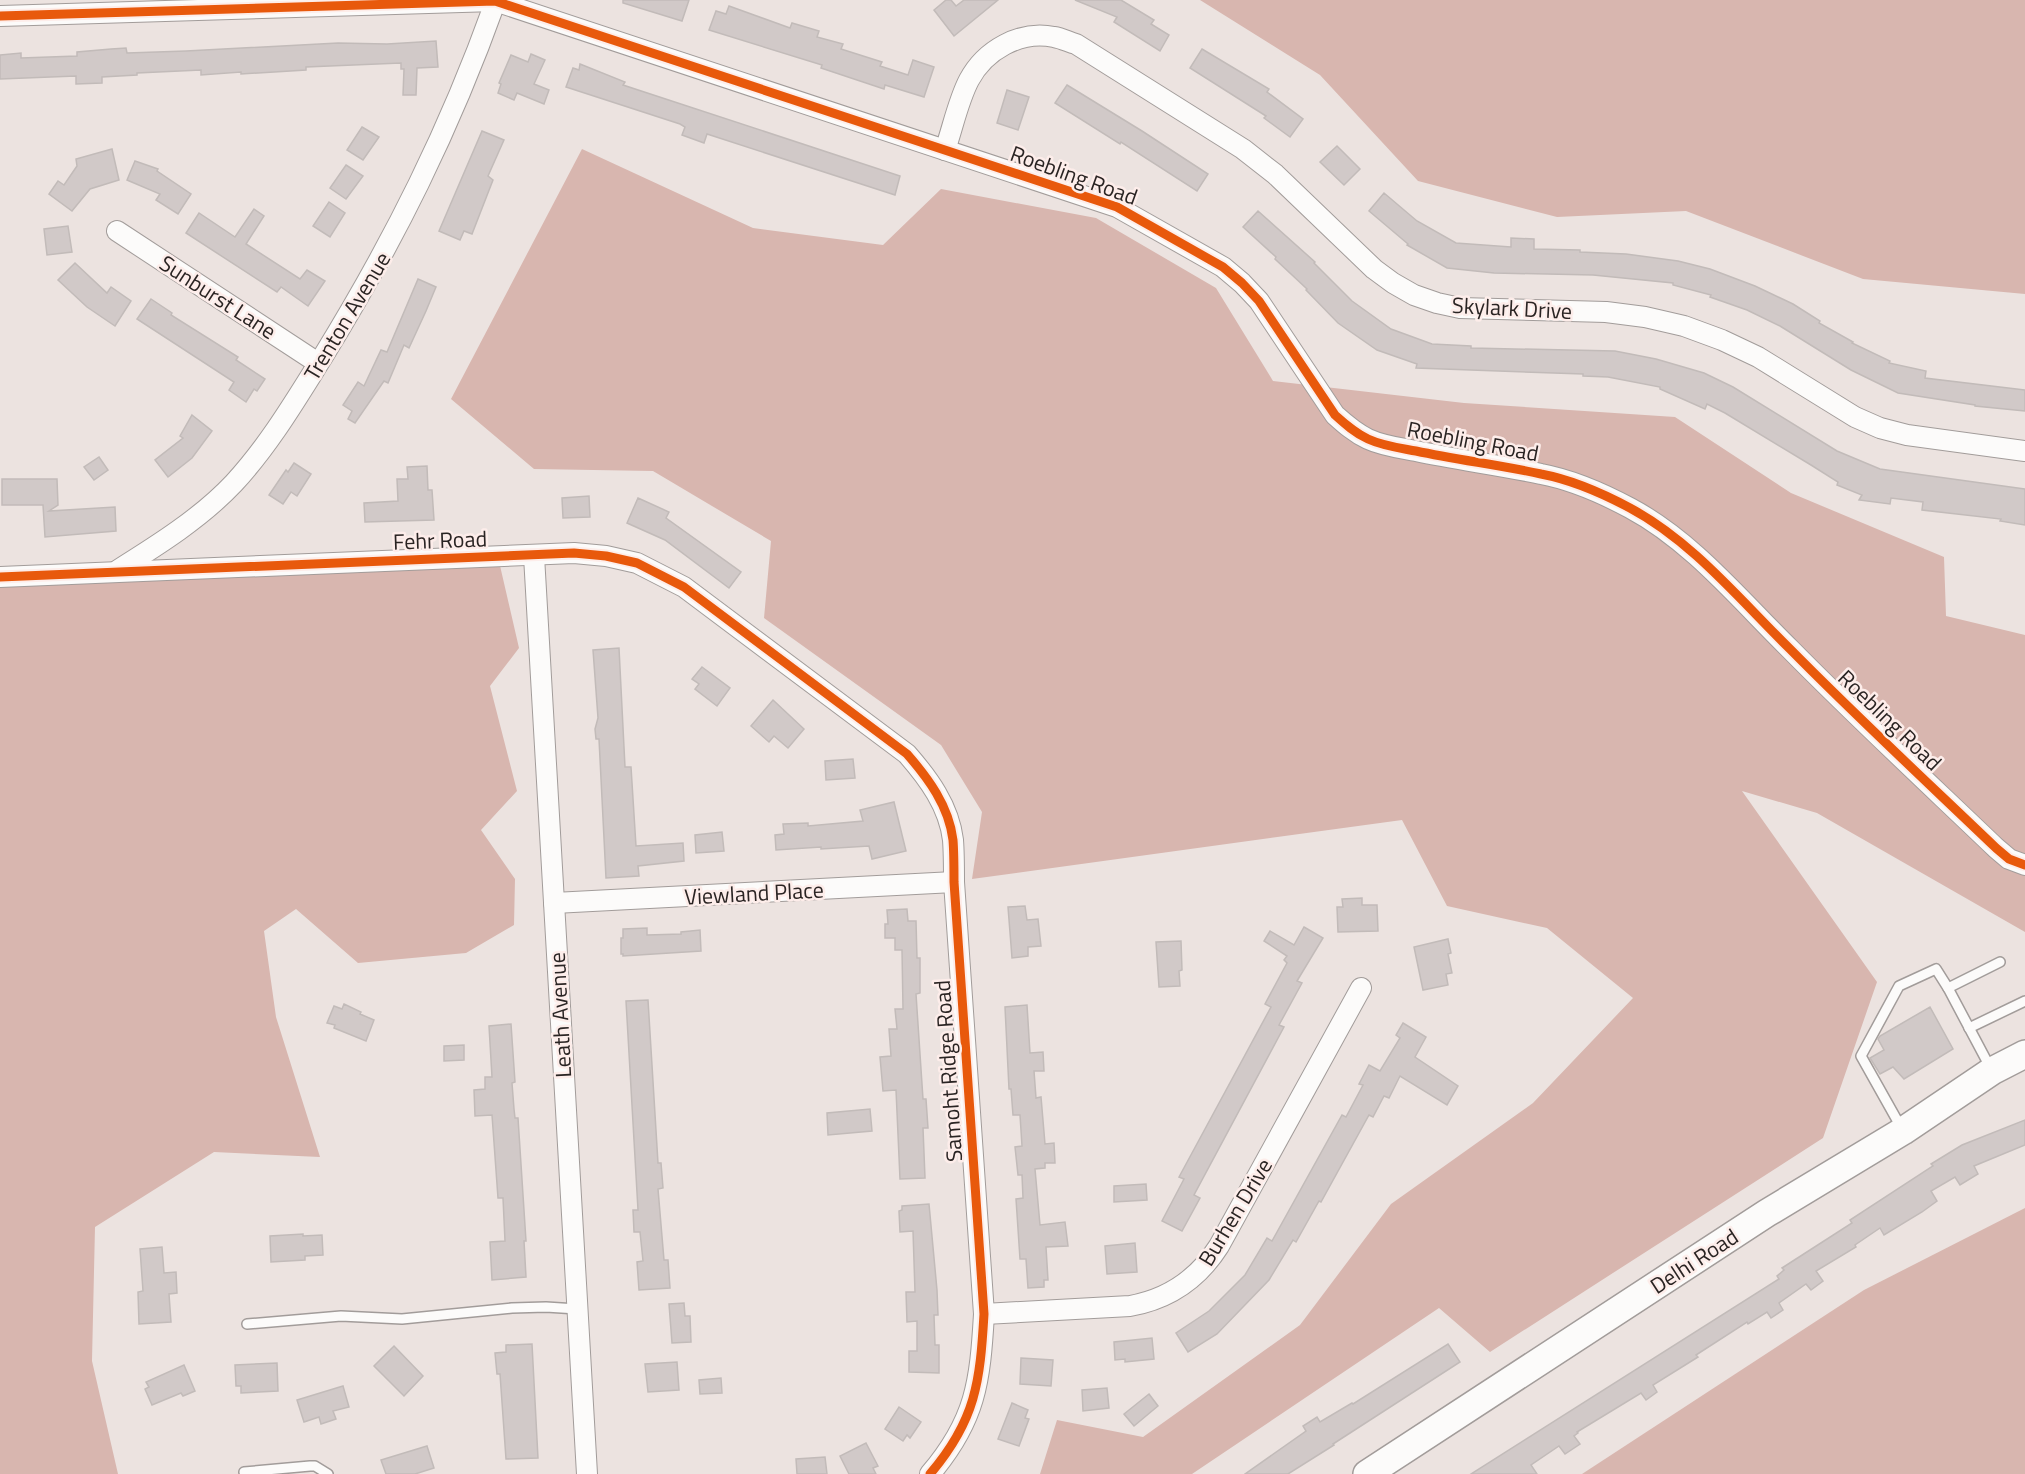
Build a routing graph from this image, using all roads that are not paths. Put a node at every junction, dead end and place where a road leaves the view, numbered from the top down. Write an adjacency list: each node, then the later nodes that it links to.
1 (496, 1): 2 (street, Roebling Road); 5 (street, Roebling Road); 7 (street, Trenton Avenue)
2 (375, 2): 3 (street, Roebling Road)
3 (136, 7): 4 (street, Roebling Road)
4 (0, 16)
5 (945, 150): 8 (street, Skylark Drive); 13 (street, Roebling Road)
6 (117, 231): 7 (street, Sunburst Lane)
7 (318, 363): 10 (street, Trenton Avenue)
8 (2025, 451)
9 (534, 556): 10 (street, Fehr Road); 12 (street, Fehr Road); 15 (street, Leath Avenue)
10 (116, 571): 11 (street, Fehr Road)
11 (0, 577)
12 (837, 700): 14 (street, Samoht Ridge Road)
13 (2025, 865)
14 (954, 882): 15 (street, Viewland Place); 25 (street, Samoht Ridge Road)
15 (554, 903): 24 (street, Leath Avenue)
16 (2000, 962): 18 (lane)
17 (1361, 988): 25 (street, Burhen Drive)
18 (1948, 988): 20 (lane); 23 (lane)
19 (2025, 1001): 20 (lane)
20 (1969, 1028): 22 (lane)
21 (2025, 1054): 22 (street, Delhi Road)
22 (1992, 1071): 23 (street, Delhi Road)
23 (1903, 1131): 31 (street, Delhi Road)
24 (577, 1309): 26 (lane); 29 (street, Leath Avenue)
25 (984, 1314): 30 (street, Samoht Ridge Road)
26 (247, 1324)
27 (244, 1472): 28 (lane)
28 (328, 1474)
29 (587, 1474)
30 (930, 1474)
31 (1367, 1474)

